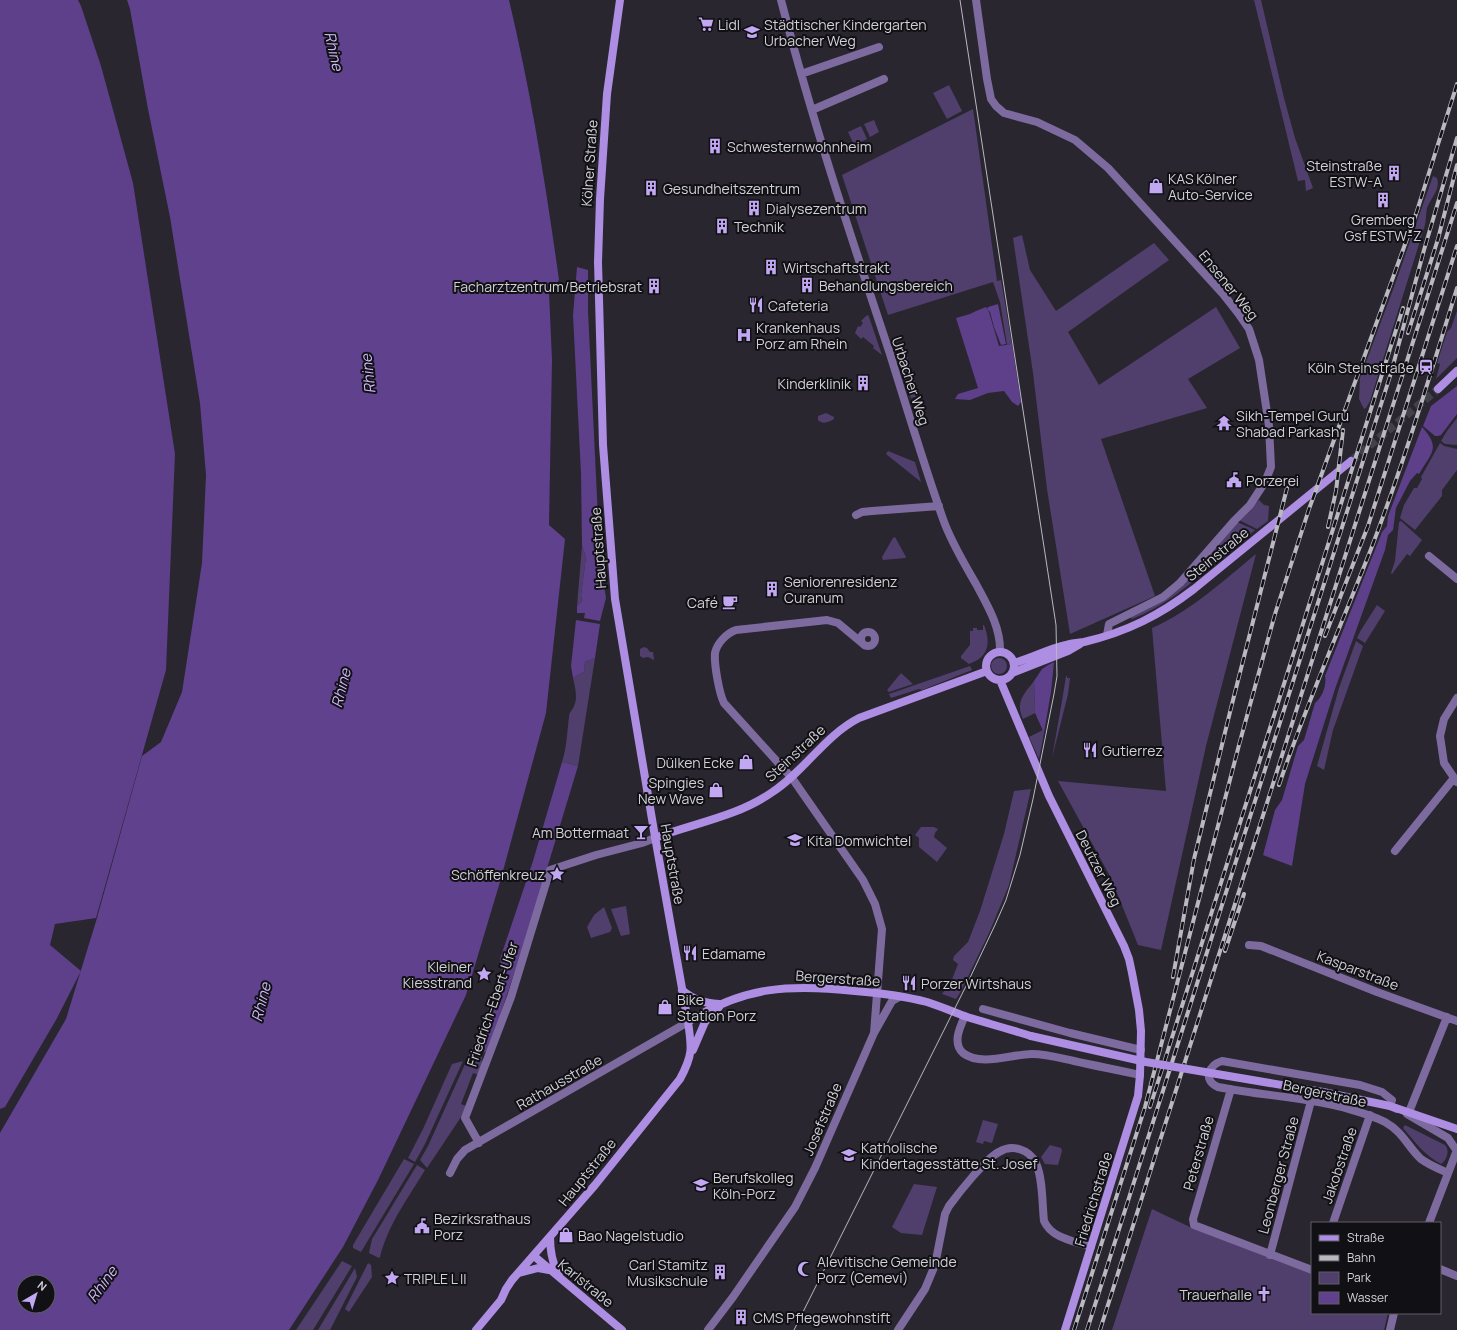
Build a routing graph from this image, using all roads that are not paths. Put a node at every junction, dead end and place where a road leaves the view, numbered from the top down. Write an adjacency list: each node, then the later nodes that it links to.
1 (620, 0): 8 (main road, Kölner Straße)
2 (781, 0): 5 (street, Urbacher Weg)
3 (976, 0): 16 (street, Ensener Weg)
4 (879, 47): 5 (street)
5 (801, 74): 7 (street, Urbacher Weg)
6 (884, 79): 7 (street)
7 (812, 110): 12 (street, Urbacher Weg)
8 (600, 330): 27 (main road, Hauptstraße)
9 (1457, 371): 10 (main road)
10 (1438, 389)
11 (1350, 461): 16 (main road, Steinstraße)
12 (939, 506): 13 (street); 19 (street, Urbacher Weg)
13 (856, 515)
14 (1429, 556): 15 (street)
15 (1457, 579)
16 (1107, 635): 18 (main road, Steinstraße)
17 (862, 642): 25 (street, Josefstraße)
18 (1085, 642): 20 (main road, Steinstraße); 22 (main road, Steinstraße)
19 (1000, 652): 20 (main road); 21 (main road)
20 (1014, 663): 22 (main road)
21 (987, 671): 23 (main road); 25 (main road, Steinstraße)
22 (1012, 673): 23 (main road)
23 (1000, 680): 41 (main road, Deutzer Weg)
24 (1457, 698): 26 (street)
25 (792, 778): 27 (main road, Steinstraße); 32 (street, Josefstraße)
26 (1455, 780): 28 (street)
27 (655, 838): 29 (street, Steinstraße); 31 (main road, Hauptstraße)
28 (1395, 851)
29 (550, 870): 50 (street, Friedrich-Ebert-Ufer)
30 (1249, 945): 37 (street, Kasparstraße)
31 (682, 990): 34 (main road); 39 (main road, Hauptstraße)
32 (877, 993): 33 (main road, Bergerstraße); 34 (main road, Bergerstraße); 40 (street, Josefstraße)
33 (899, 997): 36 (main road, Bergerstraße); 40 (street, Josefstraße)
34 (722, 1004): 39 (main road, Bergerstraße); 42 (main road)
35 (983, 1009): 41 (street)
36 (965, 1016): 43 (street); 46 (main road, Bergerstraße, bridge)
37 (1447, 1017): 38 (street, Kasparstraße); 47 (street)
38 (1457, 1021)
39 (688, 1022): 42 (main road, Hauptstraße); 50 (street, Rathausstraße)
40 (874, 1033): 69 (street, Josefstraße)
41 (1141, 1050): 43 (main road, Deutzer Weg)
42 (690, 1056): 56 (main road, Hauptstraße)
43 (1140, 1075): 57 (main road, Friedrichstraße)
44 (1231, 1090): 45 (street, Bergerstraße); 46 (street, Bergerstraße); 58 (street, Peterstraße)
45 (1311, 1101): 48 (street, Bergerstraße); 58 (street, Leonberger Straße)
46 (1390, 1106): 47 (main road, Bergerstraße); 51 (street, Bergerstraße)
47 (1409, 1112): 49 (main road, Bergerstraße)
48 (1370, 1115): 53 (street, Bergerstraße); 54 (street, Jakobstraße)
49 (1457, 1129)
50 (479, 1143): 52 (street, Rathausstraße)
51 (1457, 1151): 53 (street)
52 (450, 1173)
53 (1448, 1173): 55 (street)
54 (1334, 1222)
55 (1429, 1222)
56 (550, 1237): 59 (main road, Hauptstraße); 65 (main road)
57 (1092, 1247): 70 (street); 71 (main road, Friedrichstraße)
58 (1270, 1255): 62 (street)
59 (534, 1256): 61 (main road, Karlstraße); 63 (main road, Hauptstraße)
60 (1441, 1269): 64 (street)
61 (549, 1270): 63 (main road); 65 (main road, Karlstraße)
62 (1311, 1270)
63 (519, 1273): 67 (main road, Hauptstraße)
64 (1457, 1276)
65 (560, 1278): 68 (main road, Karlstraße)
66 (1394, 1314): 72 (street)
67 (476, 1330)
68 (622, 1330)
69 (708, 1330)
70 (898, 1330)
71 (1065, 1330)
72 (1390, 1330)

